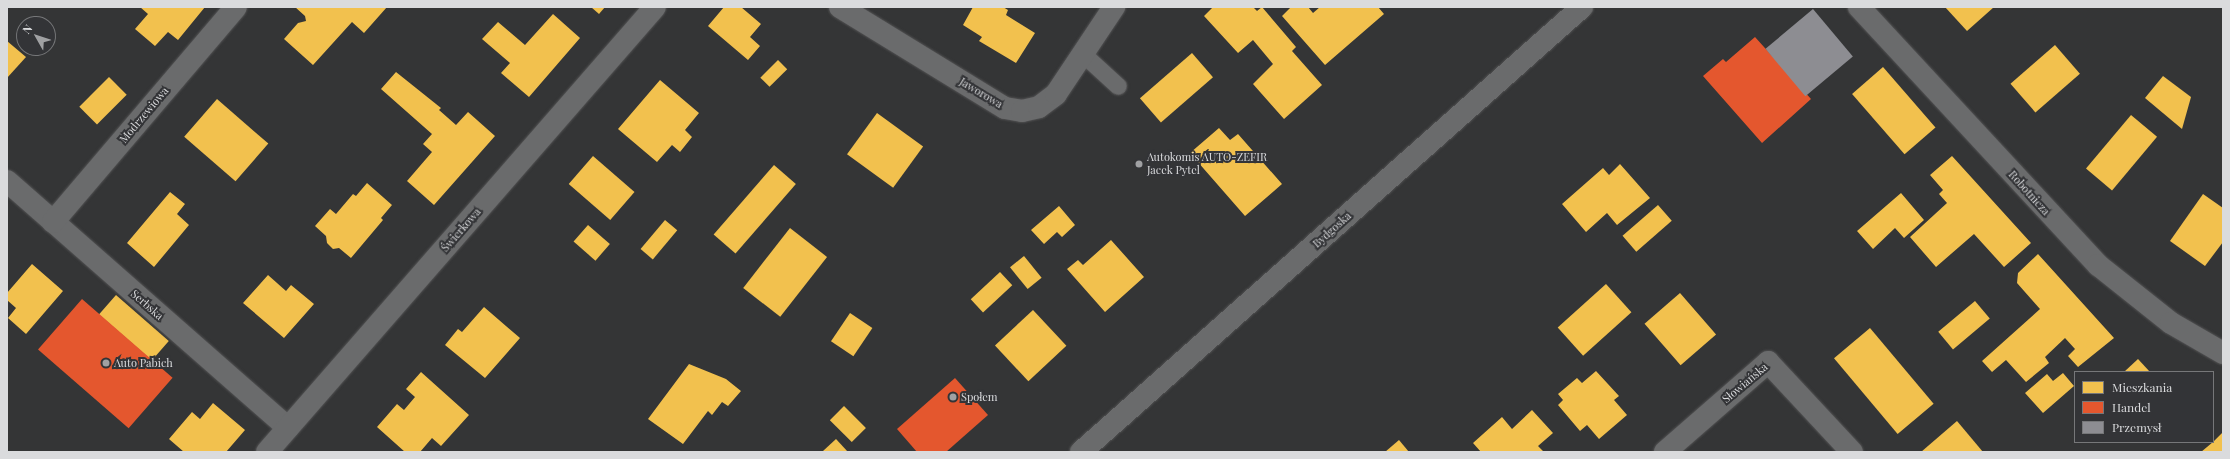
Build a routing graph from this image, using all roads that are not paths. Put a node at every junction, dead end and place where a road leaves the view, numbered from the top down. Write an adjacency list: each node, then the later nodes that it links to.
1 (236, 7): 10 (street, Modrzewiowa)
2 (655, 7): 12 (street, Świerkowa)
3 (840, 7): 7 (street, Jaworowa)
4 (1114, 7): 7 (street, Jaworowa)
5 (1582, 7): 14 (street, Bydgoska)
6 (1859, 7): 11 (street, Robotnicza)
7 (1082, 54): 8 (lane)
8 (1118, 86)
9 (7, 181): 10 (street, Serbska)
10 (53, 222): 12 (street, Serbska)
11 (2223, 353)
12 (288, 428): 13 (street, Świerkowa)
13 (268, 452)
14 (1081, 452)
15 (1665, 452): 16 (street, Słowiańska)
16 (1852, 452)

